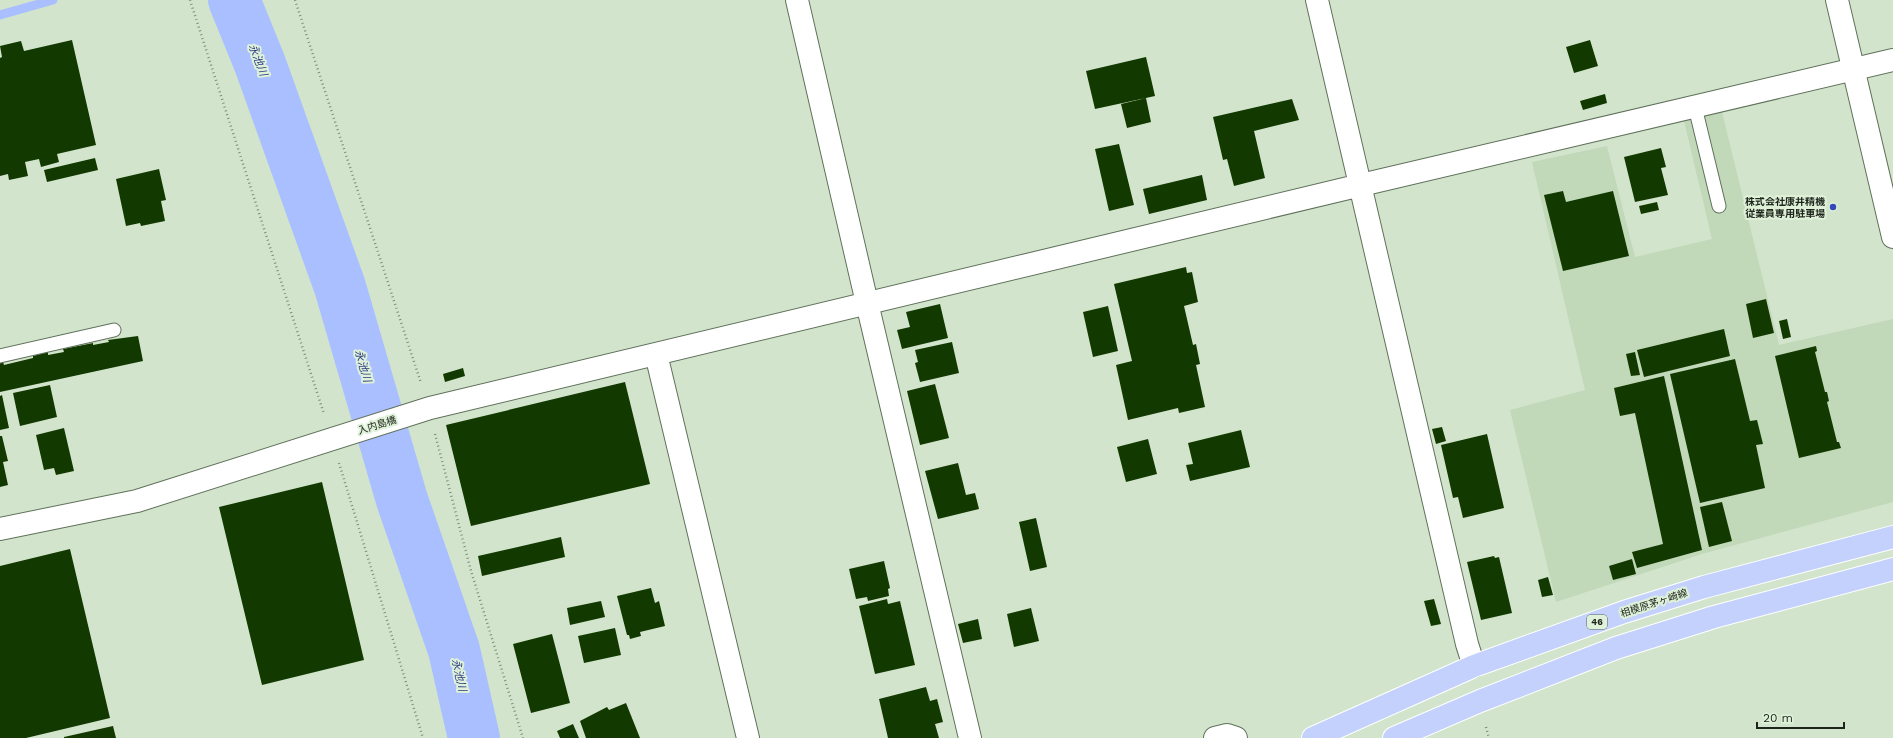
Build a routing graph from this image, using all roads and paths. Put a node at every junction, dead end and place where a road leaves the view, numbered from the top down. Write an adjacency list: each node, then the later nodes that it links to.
1 (190, 0): 17 (path)
2 (295, 0): 16 (path)
3 (797, 0): 12 (street)
4 (1318, 0): 9 (street)
5 (1837, 0): 7 (street)
6 (1893, 60): 7 (street, 入内島橋)
7 (1854, 69): 8 (street, 入内島橋); 11 (street)
8 (1695, 107): 9 (street, 入内島橋); 10 (lane)
9 (1361, 185): 12 (street, 入内島橋); 22 (street)
10 (1719, 206)
11 (1893, 237)
12 (867, 303): 14 (street, 入内島橋); 26 (street)
13 (114, 330): 15 (lane)
14 (656, 354): 16 (street, 入内島橋); 25 (street)
15 (0, 356)
16 (421, 411): 17 (street, 入内島橋); 24 (path)
17 (337, 438): 19 (street, 入内島橋)
18 (343, 479): 23 (path)
19 (0, 530)
20 (1893, 537): 22 (main road, 相模原茅ヶ崎線 / 46)
21 (1893, 569): 30 (main road)
22 (1474, 666): 29 (main road, 相模原茅ヶ崎線 / 46)
23 (423, 738)
24 (523, 738)
25 (748, 738)
26 (970, 738)
27 (1215, 738): 28 (street)
28 (1236, 738)
29 (1313, 738)
30 (1394, 738)

